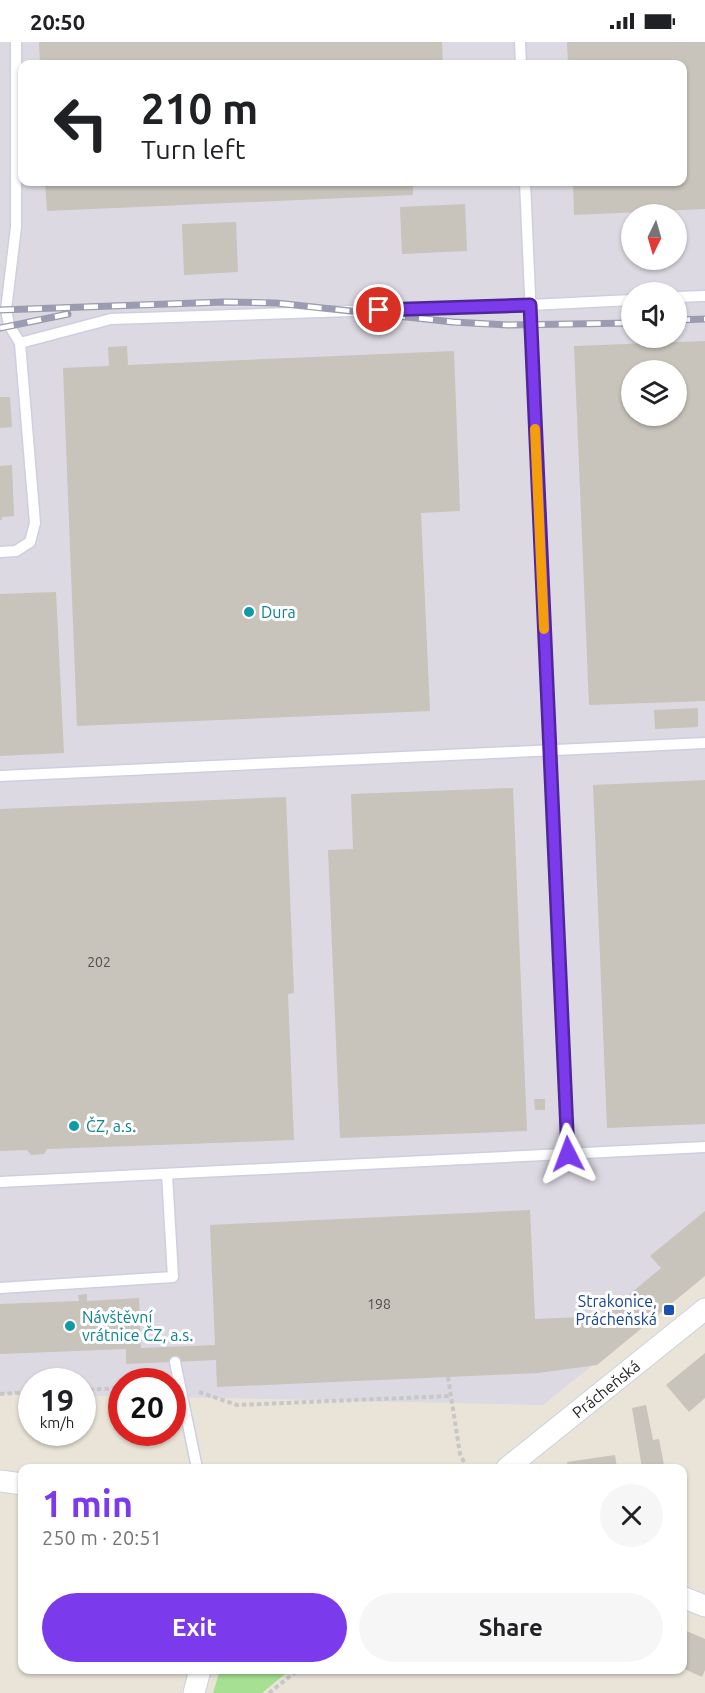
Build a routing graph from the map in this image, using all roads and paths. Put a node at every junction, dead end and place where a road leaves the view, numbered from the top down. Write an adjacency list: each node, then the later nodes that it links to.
1 (16, 42): 9 (lane)
2 (520, 42): 3 (lane)
3 (521, 60)
4 (525, 186): 8 (lane)
5 (705, 296): 6 (lane)
6 (687, 297)
7 (621, 301): 8 (lane)
8 (530, 305): 9 (lane); 12 (lane)
9 (20, 343): 10 (lane)
10 (0, 552)
11 (705, 742): 12 (lane)
12 (549, 750): 13 (lane); 15 (lane)
13 (0, 776)
14 (705, 1147): 15 (lane)
15 (568, 1154): 16 (lane)
16 (167, 1174): 17 (lane); 18 (lane)
17 (0, 1182)
18 (0, 1288)
19 (705, 1309): 30 (street, Prácheňská)
20 (175, 1362): 21 (lane)
21 (176, 1368)
22 (448, 1377): 26 (path)
23 (186, 1388): 26 (path)
24 (18, 1393): 25 (path)
25 (0, 1394)
26 (450, 1396): 29 (path)
27 (186, 1415): 28 (lane)
28 (196, 1464)
29 (465, 1464)
30 (512, 1464)
31 (0, 1481): 32 (street)
32 (18, 1483)
33 (687, 1599): 34 (street)
34 (705, 1606)
35 (199, 1674): 37 (street)
36 (293, 1674): 38 (path)
37 (194, 1693)
38 (269, 1693)

